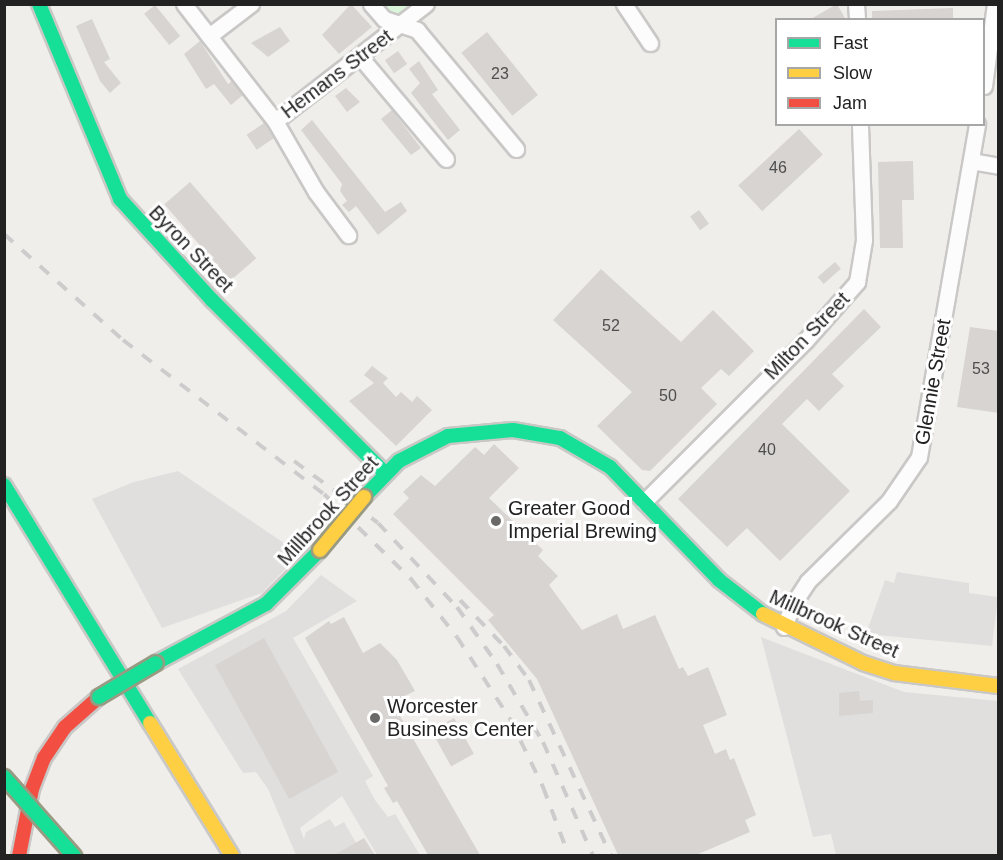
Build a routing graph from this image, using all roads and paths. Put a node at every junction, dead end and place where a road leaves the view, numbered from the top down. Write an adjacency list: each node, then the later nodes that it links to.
1 (39, 4): 21 (main road, Byron Street)
2 (184, 4): 9 (street)
3 (251, 4): 9 (street)
4 (371, 4): 8 (street)
5 (426, 4): 8 (street, Hemans Street)
6 (624, 4): 10 (street)
7 (994, 4): 12 (street)
8 (401, 26): 11 (street, Hemans Street); 16 (street)
9 (209, 36): 13 (street)
10 (650, 43)
11 (361, 58): 13 (street, Hemans Street); 17 (street)
12 (985, 78)
13 (275, 121): 20 (street)
14 (860, 126): 23 (street, Milton Street)
15 (977, 126): 18 (street, Glennie Street)
16 (516, 149)
17 (446, 159)
18 (971, 161): 19 (street); 24 (street, Glennie Street)
19 (999, 166)
20 (348, 235)
21 (385, 473): 23 (main road, Millbrook Street); 27 (main road, Millbrook Street, bridge)
22 (4, 485): 29 (main road)
23 (644, 502): 24 (main road, Millbrook Street)
24 (784, 627): 25 (main road, Millbrook Street)
25 (999, 686)
26 (4, 777): 28 (main road, bridge)
27 (19, 855)
28 (74, 855)
29 (232, 855)

